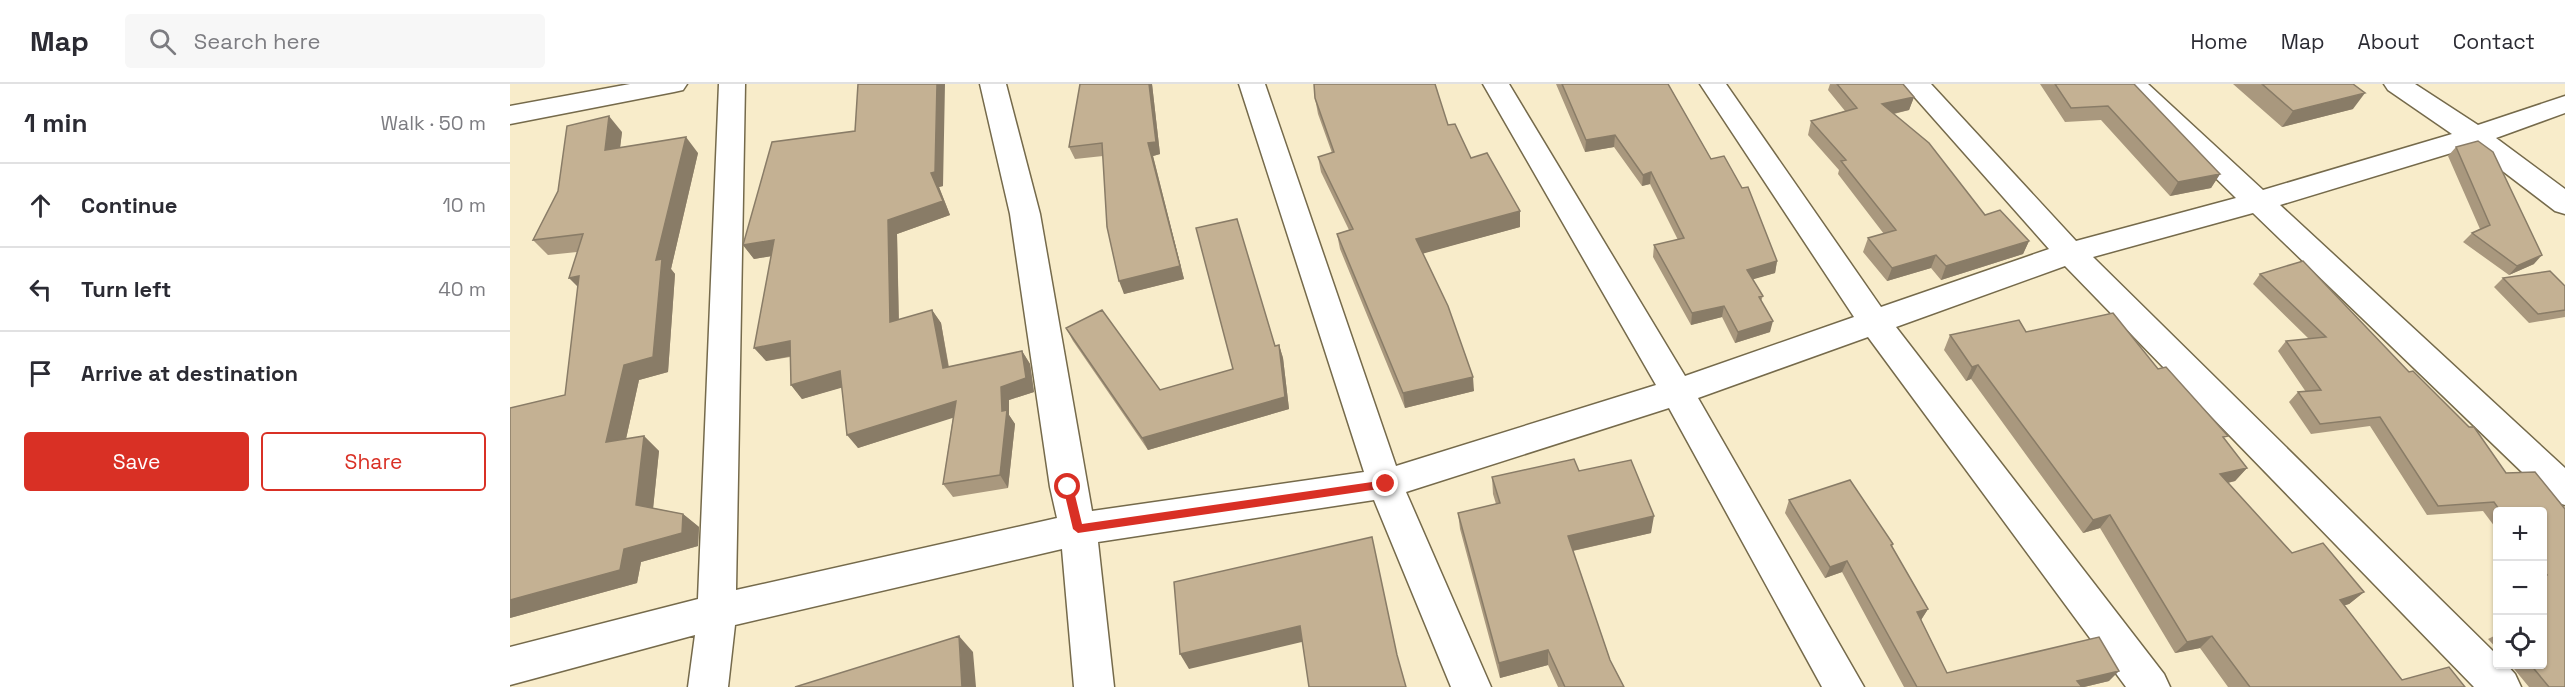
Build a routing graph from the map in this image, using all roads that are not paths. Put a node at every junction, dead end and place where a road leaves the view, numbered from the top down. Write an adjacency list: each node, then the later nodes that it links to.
1 (674, 84): 11 (street)
2 (732, 84): 21 (street)
3 (993, 84): 20 (street)
4 (1252, 84): 18 (street)
5 (1496, 84): 17 (street)
6 (1713, 84): 16 (street)
7 (1916, 84): 15 (street)
8 (2133, 84): 13 (street)
9 (2397, 84): 12 (street)
10 (2565, 104): 12 (street)
11 (510, 115)
12 (2475, 136): 13 (street); 14 (street)
13 (2257, 202): 15 (street); 19 (street)
14 (2565, 204)
15 (2070, 253): 16 (street); 28 (street)
16 (1875, 323): 17 (street); 27 (street)
17 (1677, 392): 18 (street); 26 (street)
18 (1386, 484): 20 (street); 25 (street)
19 (2565, 490)
20 (1078, 529): 21 (street); 24 (street)
21 (717, 612): 22 (street); 23 (street)
22 (510, 666)
23 (708, 687)
24 (1094, 687)
25 (1471, 687)
26 (1844, 687)
27 (2150, 687)
28 (2501, 687)

